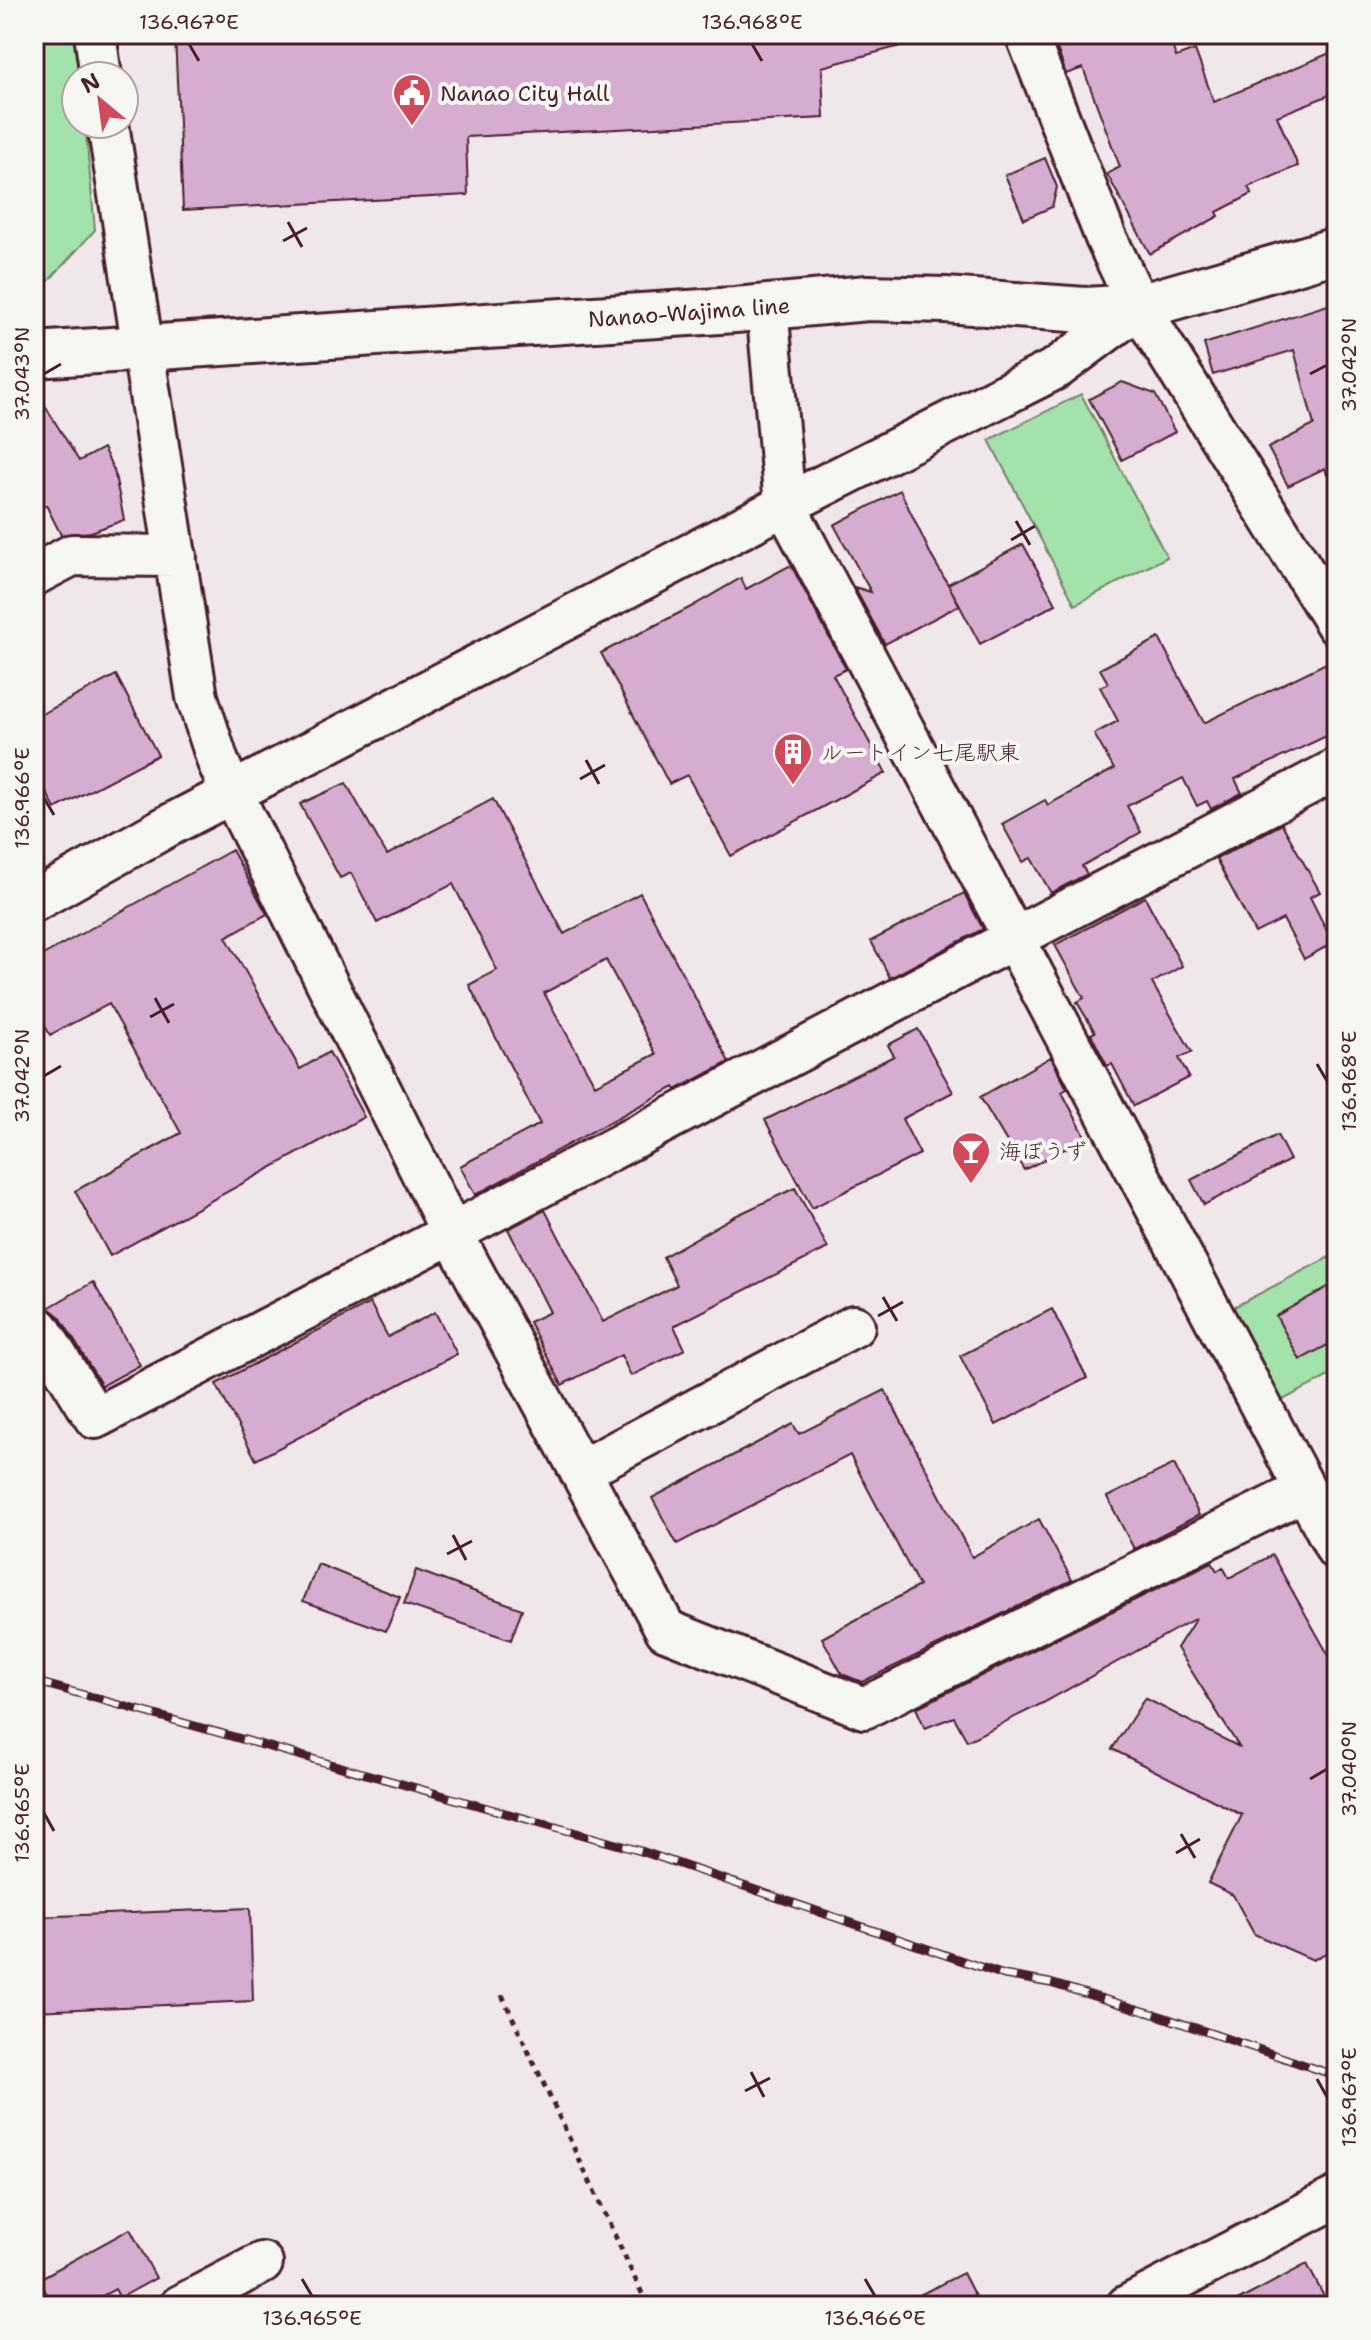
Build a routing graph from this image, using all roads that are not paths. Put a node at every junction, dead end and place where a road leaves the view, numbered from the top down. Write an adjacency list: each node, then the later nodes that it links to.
1 (95, 34): 3 (street)
2 (1026, 34): 7 (street)
3 (99, 60)
4 (110, 140): 8 (street)
5 (1337, 250): 7 (main road, Nanao-Wajima line)
6 (767, 307): 7 (main road, Nanao-Wajima line); 8 (main road, Nanao-Wajima line); 10 (street)
7 (1139, 307): 10 (street); 13 (street)
8 (143, 346): 9 (main road, Nanao-Wajima line); 11 (street)
9 (34, 355)
10 (785, 505): 15 (street); 17 (street)
11 (176, 556): 12 (street); 15 (street)
12 (34, 575)
13 (1337, 625)
14 (1337, 769): 17 (street)
15 (232, 793): 16 (street); 18 (street)
16 (34, 901)
17 (1013, 939): 18 (street); 22 (street)
18 (452, 1233): 20 (street); 21 (street)
19 (854, 1326): 21 (street)
20 (34, 1332)
21 (580, 1471): 22 (street)
22 (1305, 1490): 23 (street)
23 (1337, 1550)
24 (1337, 2197): 27 (street)
25 (262, 2263): 26 (street)
26 (180, 2306)
27 (1127, 2306)

